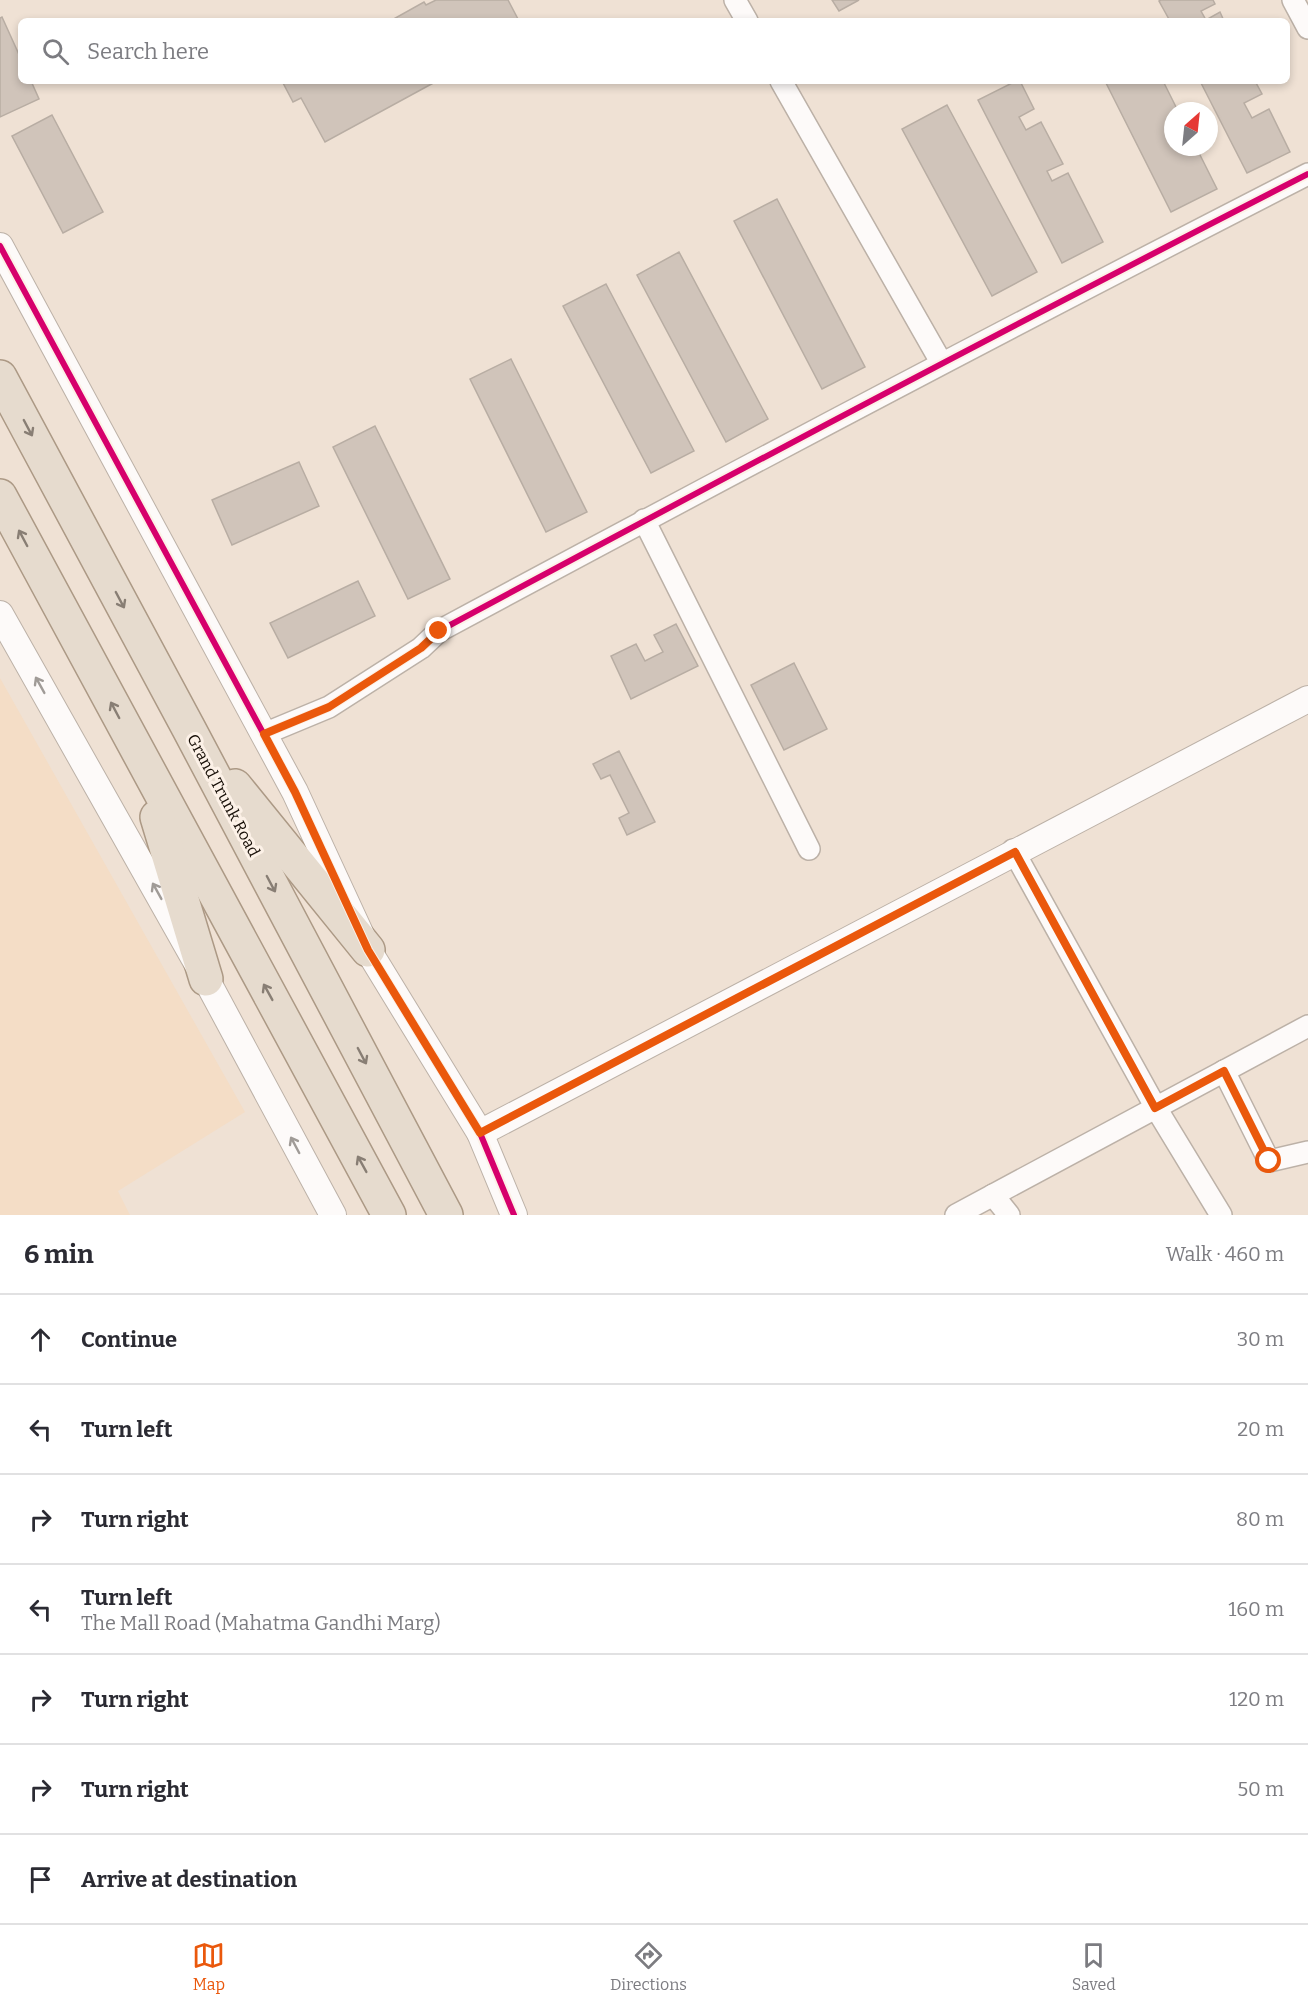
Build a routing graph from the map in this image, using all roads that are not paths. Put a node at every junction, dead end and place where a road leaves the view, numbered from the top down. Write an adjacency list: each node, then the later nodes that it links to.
1 (735, 0): 3 (street)
2 (1293, 0): 4 (street)
3 (745, 18)
4 (1308, 28)
5 (783, 84): 8 (street)
6 (1308, 174): 8 (street)
7 (0, 246): 15 (street)
8 (941, 362): 11 (street)
9 (0, 377): 14 (highway, Grand Trunk Road, one-way to 14)
10 (0, 496): 16 (highway, one-way to 10)
11 (644, 520): 15 (street); 17 (street)
12 (0, 614): 20 (street, one-way to 12)
13 (1308, 699): 18 (street)
14 (189, 729): 19 (highway); 29 (highway, Grand Trunk Road, one-way to 29)
15 (264, 734): 19 (street)
16 (135, 746): 20 (highway); 28 (highway, one-way to 16)
17 (809, 849)
18 (1014, 851): 23 (street); 24 (street)
19 (368, 950): 24 (street)
20 (206, 979): 27 (street, one-way to 20)
21 (1308, 1026): 22 (street)
22 (1224, 1071): 23 (street); 25 (street)
23 (1155, 1108): 26 (street); 33 (street)
24 (480, 1133): 30 (street)
25 (1308, 1152)
26 (993, 1196): 31 (street); 32 (street)
27 (333, 1215)
28 (389, 1215)
29 (446, 1215)
30 (514, 1215)
31 (956, 1215)
32 (1009, 1215)
33 (1221, 1215)

